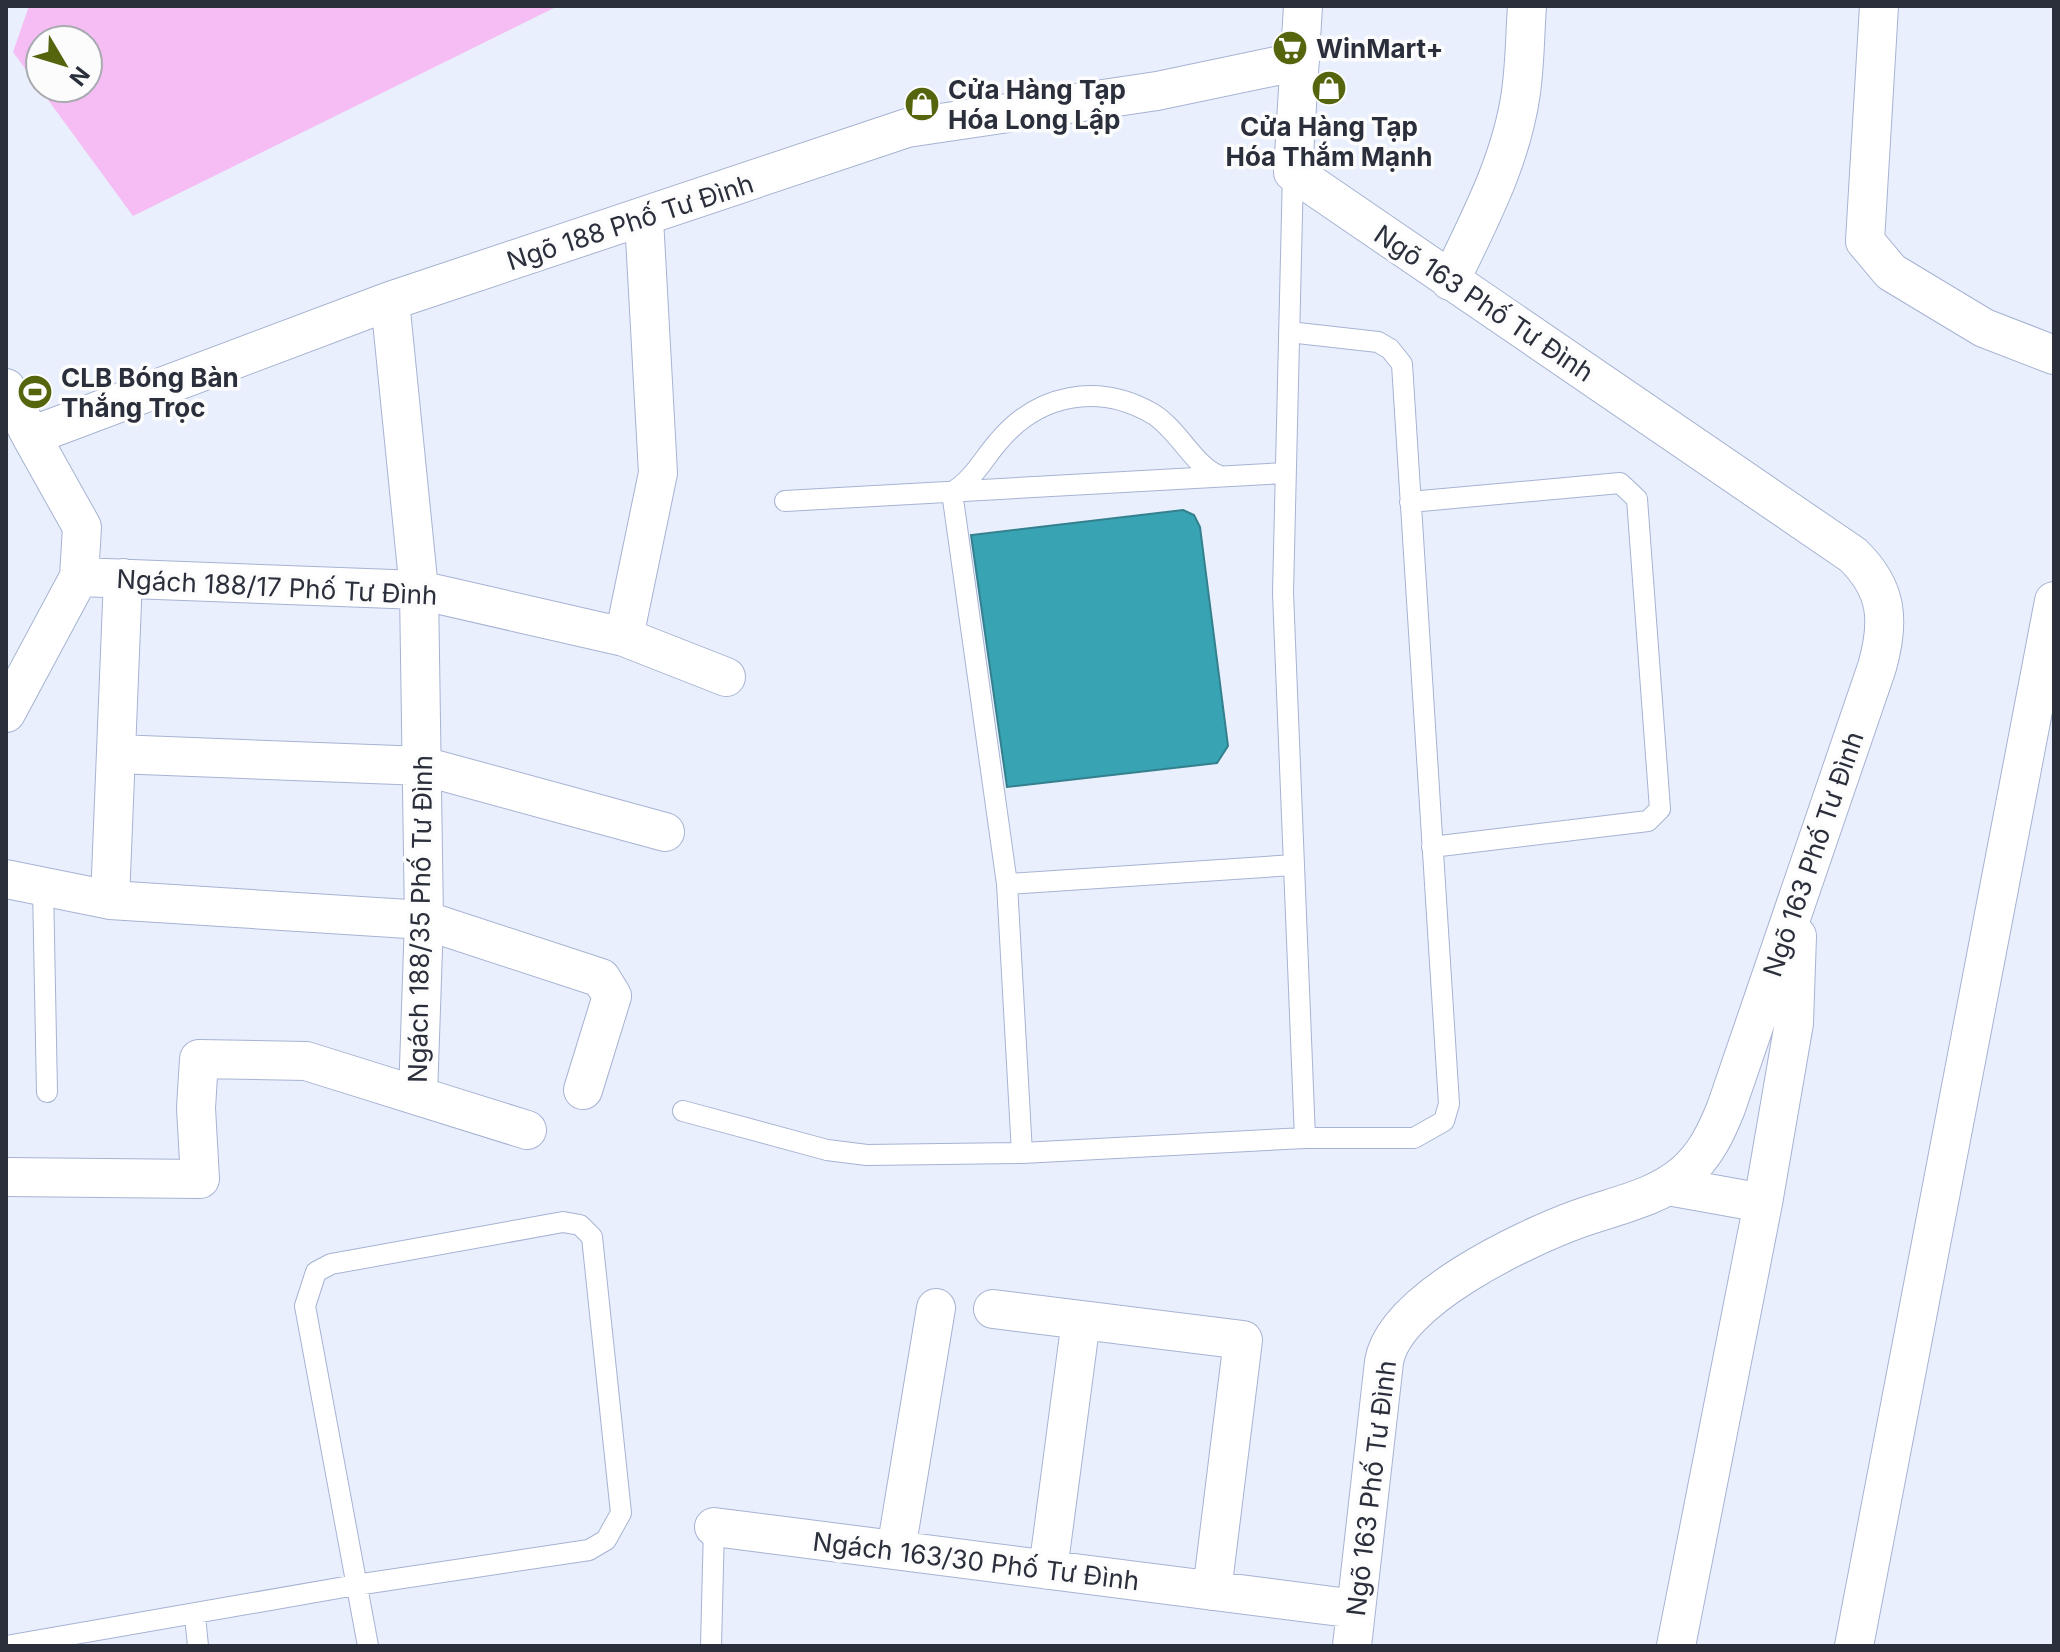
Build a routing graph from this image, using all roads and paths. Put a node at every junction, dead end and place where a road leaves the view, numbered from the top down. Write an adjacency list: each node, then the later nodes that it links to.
1 (1303, 6): 4 (street)
2 (1527, 6): 7 (street)
3 (1879, 6): 10 (street)
4 (1300, 61): 5 (street); 6 (street, Ngõ 188 Phố Tư Đình)
5 (1293, 172): 7 (street, Ngõ 163 Phố Tư Đình); 9 (lane)
6 (644, 219): 8 (street, Ngõ 188 Phố Tư Đình); 22 (street)
7 (1450, 281): 33 (street, Ngõ 163 Phố Tư Đình)
8 (390, 301): 12 (street, Ngõ 188 Phố Tư Đình); 20 (street, Ngách 188/35 Phố Tư Đình)
9 (1289, 332): 13 (lane); 17 (lane)
10 (2054, 355)
11 (6, 388): 12 (street)
12 (31, 436): 18 (street)
13 (1285, 473): 14 (lane); 29 (lane)
14 (1220, 476): 15 (lane); 15 (lane)
15 (952, 492): 16 (lane); 31 (lane)
16 (785, 501)
17 (1410, 502): 28 (lane); 28 (lane)
18 (79, 577): 19 (street, Ngách 188/17 Phố Tư Đình); 24 (street)
19 (123, 578): 20 (street, Ngách 188/17 Phố Tư Đình); 25 (street)
20 (419, 590): 22 (street, Ngách 188/17 Phố Tư Đình); 26 (street, Ngách 188/35 Phố Tư Đình)
21 (2054, 601): 62 (street)
22 (624, 637): 23 (street, Ngách 188/17 Phố Tư Đình)
23 (726, 677)
24 (6, 713)
25 (116, 754): 26 (street); 34 (street)
26 (423, 766): 27 (street); 35 (street, Ngách 188/35 Phố Tư Đình)
27 (665, 832)
28 (1432, 847): 41 (lane)
29 (1294, 865): 31 (lane); 41 (lane)
30 (6, 879): 32 (street)
31 (1007, 884): 42 (lane)
32 (43, 886): 34 (street); 37 (lane)
33 (1798, 896): 44 (street, Ngõ 163 Phố Tư Đình); 45 (street)
34 (110, 900): 35 (street)
35 (424, 920): 36 (street); 38 (street, Ngách 188/35 Phố Tư Đình)
36 (583, 1090)
37 (47, 1092)
38 (418, 1096): 40 (street); 43 (street, Ngách 188/35 Phố Tư Đình)
39 (683, 1111): 42 (lane)
40 (527, 1130)
41 (1305, 1138): 42 (lane)
42 (1022, 1153)
43 (6, 1177)
44 (1668, 1186): 45 (street); 54 (street, Ngõ 163 Phố Tư Đình)
45 (1763, 1203): 61 (street)
46 (936, 1308): 50 (street)
47 (993, 1309): 48 (street)
48 (1081, 1320): 51 (street); 53 (street)
49 (714, 1527): 50 (street, Ngách 163/30 Phố Tư Đình); 59 (lane, Ngách 163/30 Phố Tư Đình)
50 (896, 1550): 51 (street, Ngách 163/30 Phố Tư Đình)
51 (1048, 1570): 53 (street, Ngách 163/30 Phố Tư Đình)
52 (356, 1585): 52 (lane); 55 (lane); 58 (lane)
53 (1212, 1591): 54 (street, Ngách 163/30 Phố Tư Đình)
54 (1356, 1609): 60 (street, Ngõ 163 Phố Tư Đình)
55 (195, 1616): 56 (lane); 57 (lane)
56 (6, 1646)
57 (198, 1646)
58 (368, 1646)
59 (711, 1646)
60 (1352, 1646)
61 (1676, 1646)
62 (1854, 1646)

